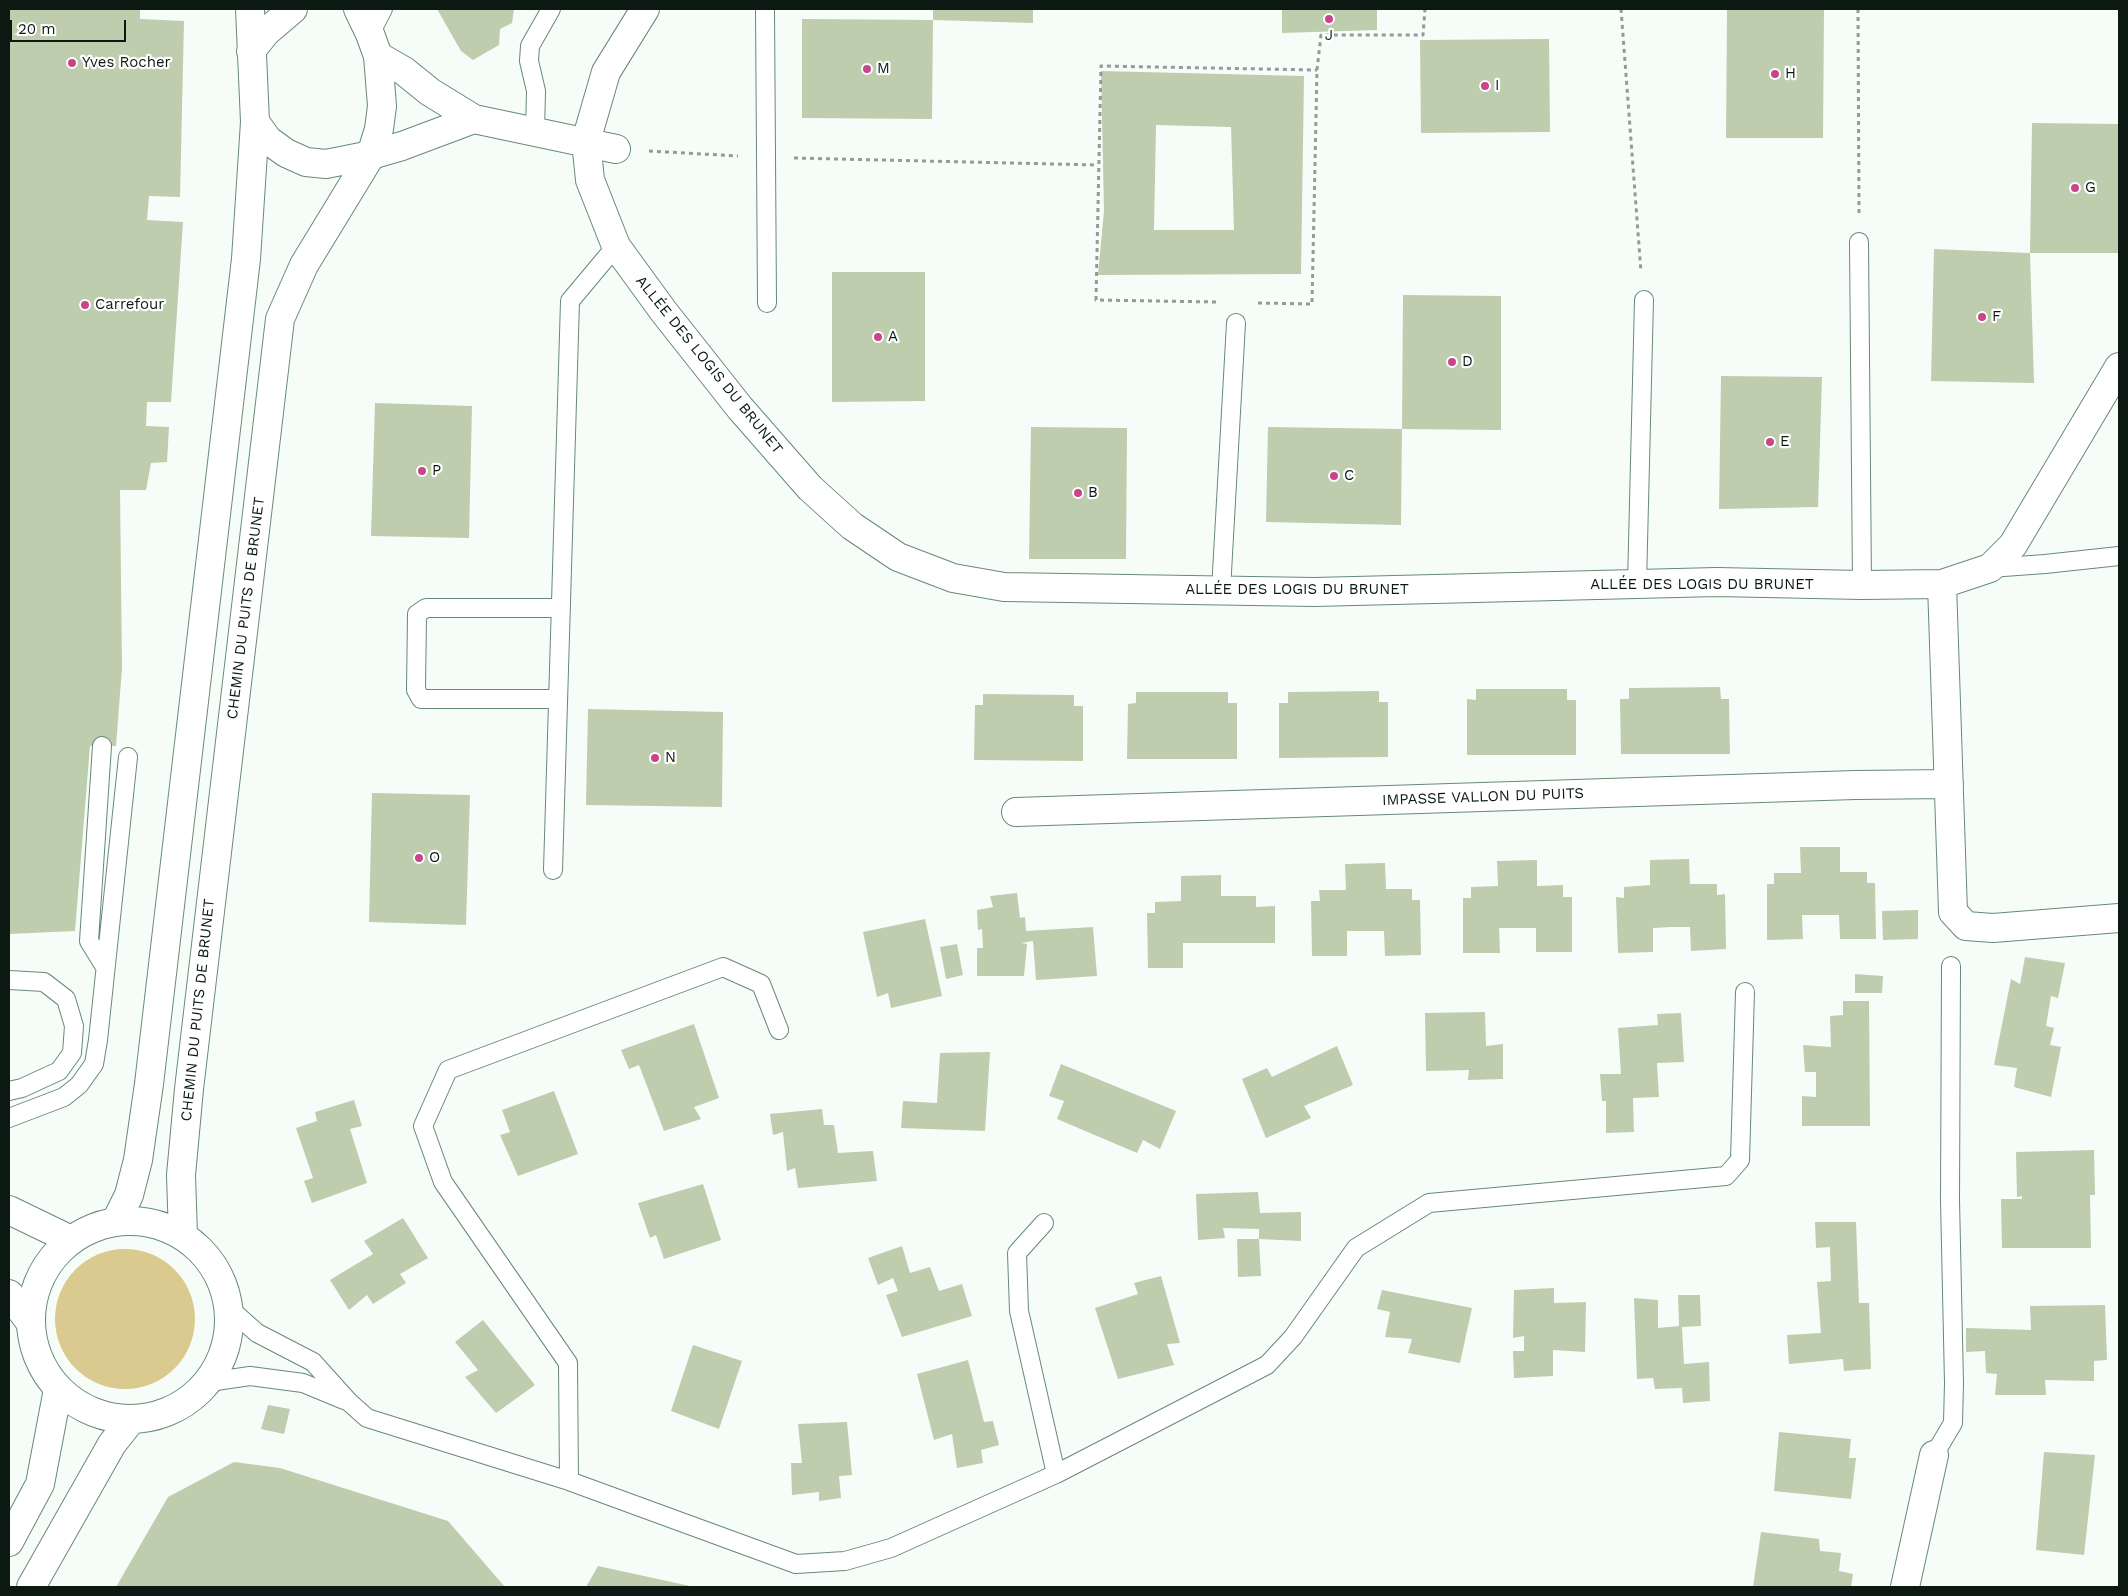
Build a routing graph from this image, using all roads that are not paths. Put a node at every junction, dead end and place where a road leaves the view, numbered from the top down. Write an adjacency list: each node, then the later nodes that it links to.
1 (250, 9): 7 (street)
2 (293, 9): 7 (street)
3 (551, 9): 10 (lane)
4 (645, 9): 11 (street, ALLÉE DES LOGIS DU BRUNET)
5 (765, 9): 17 (lane)
6 (367, 22): 8 (street); 13 (street, CHEMIN DU PUITS DE BRUNET)
7 (251, 51): 9 (street)
8 (474, 119): 10 (street); 13 (street)
9 (255, 122): 13 (street); 42 (street)
10 (535, 131): 11 (street)
11 (586, 141): 12 (street); 15 (street, ALLÉE DES LOGIS DU BRUNET)
12 (616, 149)
13 (371, 155): 44 (street, CHEMIN DU PUITS DE BRUNET)
14 (1859, 242): 24 (lane)
15 (616, 246): 25 (street, ALLÉE DES LOGIS DU BRUNET); 26 (lane)
16 (1644, 300): 22 (lane)
17 (767, 303)
18 (1236, 323): 25 (lane)
19 (2119, 367): 21 (street, ALLÉE DES LOGIS DU BRUNET)
20 (2119, 556): 21 (lane)
21 (1990, 568): 23 (street, ALLÉE DES LOGIS DU BRUNET)
22 (1637, 584): 24 (street, ALLÉE DES LOGIS DU BRUNET); 25 (street, ALLÉE DES LOGIS DU BRUNET)
23 (1942, 584): 24 (street, ALLÉE DES LOGIS DU BRUNET); 30 (street)
24 (1862, 585)
25 (1220, 590)
26 (561, 608): 27 (lane); 27 (lane)
27 (558, 699): 32 (lane)
28 (102, 746): 35 (lane)
29 (128, 757): 35 (lane)
30 (1950, 784): 31 (street, IMPASSE VALLON DU PUITS); 33 (street)
31 (1016, 812)
32 (553, 870)
33 (2119, 918)
34 (1951, 966): 53 (lane)
35 (105, 967): 40 (lane)
36 (9, 980): 39 (lane)
37 (1745, 992): 54 (lane)
38 (779, 1030): 55 (lane)
39 (9, 1091)
40 (9, 1118)
41 (9, 1210): 45 (street)
42 (116, 1221): 44 (street); 45 (street)
43 (1044, 1223): 54 (lane)
44 (183, 1235): 47 (street)
45 (71, 1240): 48 (street)
46 (9, 1294): 48 (street)
47 (230, 1309): 49 (street); 51 (lane)
48 (30, 1322): 50 (street)
49 (209, 1382): 51 (lane); 52 (street)
50 (58, 1389): 52 (street); 56 (street)
51 (349, 1402): 55 (lane)
52 (131, 1420): 57 (street)
53 (1934, 1455): 58 (street)
54 (1056, 1474): 55 (lane)
55 (569, 1481)
56 (9, 1542)
57 (31, 1587)
58 (1905, 1587)

